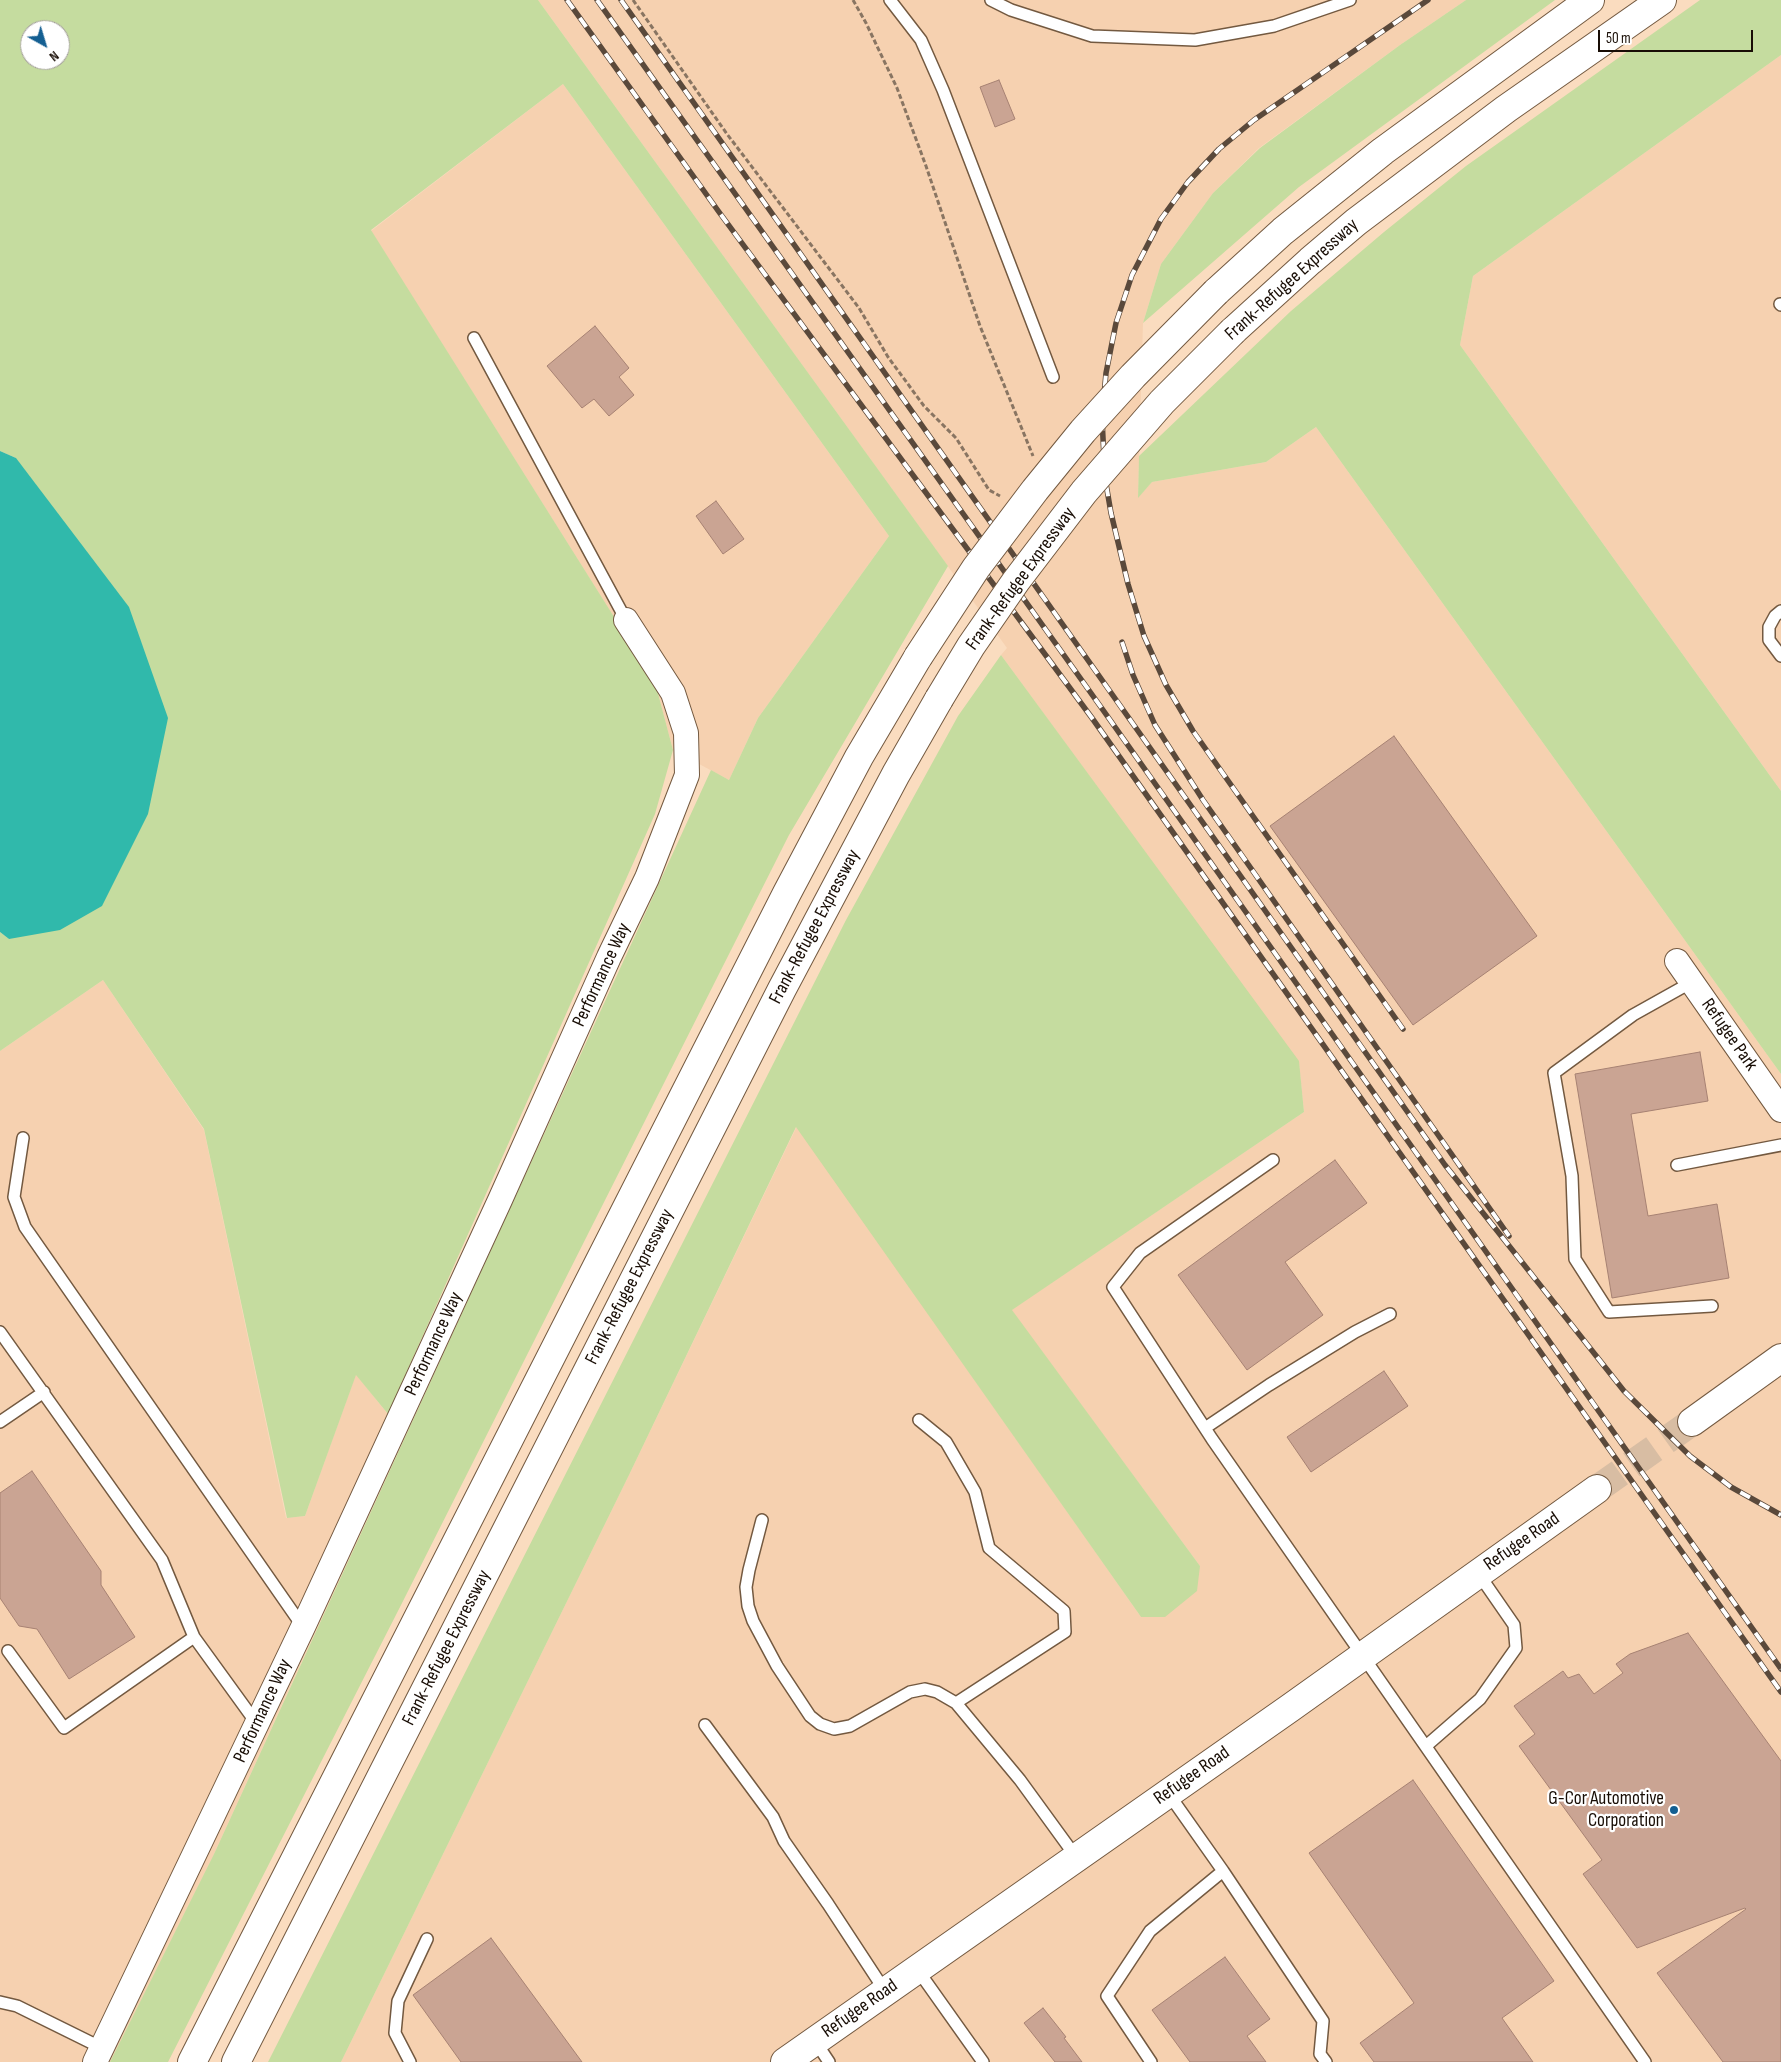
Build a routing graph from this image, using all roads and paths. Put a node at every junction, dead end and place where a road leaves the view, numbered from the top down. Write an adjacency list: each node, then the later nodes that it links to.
1 (634, 0): 11 (path)
2 (853, 0): 10 (path)
3 (890, 0): 9 (lane)
4 (992, 0): 5 (lane)
5 (1350, 0)
6 (1590, 0): 51 (main road, Frank-Refugee Expressway, bridge)
7 (1662, 0): 52 (main road, Frank-Refugee Expressway, bridge)
8 (474, 338): 13 (lane)
9 (1053, 377)
10 (1034, 458)
11 (1005, 496)
12 (1781, 611): 14 (lane)
13 (626, 620): 34 (street, Performance Way)
14 (1781, 656)
15 (1677, 961): 16 (street, Refugee Park)
16 (1692, 982): 17 (street, Refugee Park); 22 (lane)
17 (1781, 1110)
18 (23, 1138): 34 (lane)
19 (1781, 1144): 21 (lane)
20 (1273, 1160): 30 (lane)
21 (1677, 1166)
22 (1712, 1306)
23 (1390, 1314): 30 (lane)
24 (0, 1332): 26 (lane)
25 (1781, 1358): 29 (main road)
26 (44, 1392): 28 (lane); 35 (lane)
27 (919, 1420): 38 (lane)
28 (0, 1422)
29 (1692, 1422)
30 (1205, 1428): 37 (lane)
31 (1597, 1489): 33 (main road, Refugee Road)
32 (762, 1520): 38 (lane)
33 (1478, 1574): 37 (main road, Refugee Road); 41 (lane)
34 (303, 1628): 39 (street, Performance Way)
35 (194, 1638): 36 (lane); 39 (lane)
36 (8, 1651)
37 (1363, 1655): 41 (lane); 42 (main road, Refugee Road)
38 (956, 1703): 43 (lane)
39 (257, 1724): 50 (street, Performance Way)
40 (705, 1725): 47 (lane)
41 (1426, 1746): 58 (lane)
42 (1168, 1793): 43 (main road, Refugee Road); 44 (lane)
43 (1076, 1857): 46 (main road, Refugee Road)
44 (1223, 1871): 56 (lane); 57 (lane)
45 (427, 1939): 53 (lane)
46 (917, 1969): 47 (main road, Refugee Road); 55 (lane)
47 (885, 1991): 49 (main road, Refugee Road)
48 (0, 2002): 50 (lane)
49 (822, 2051): 54 (main road, Refugee Road)
50 (99, 2055)
51 (192, 2062)
52 (236, 2062)
53 (410, 2062)
54 (785, 2062)
55 (983, 2062)
56 (1152, 2062)
57 (1326, 2062)
58 (1645, 2062)

